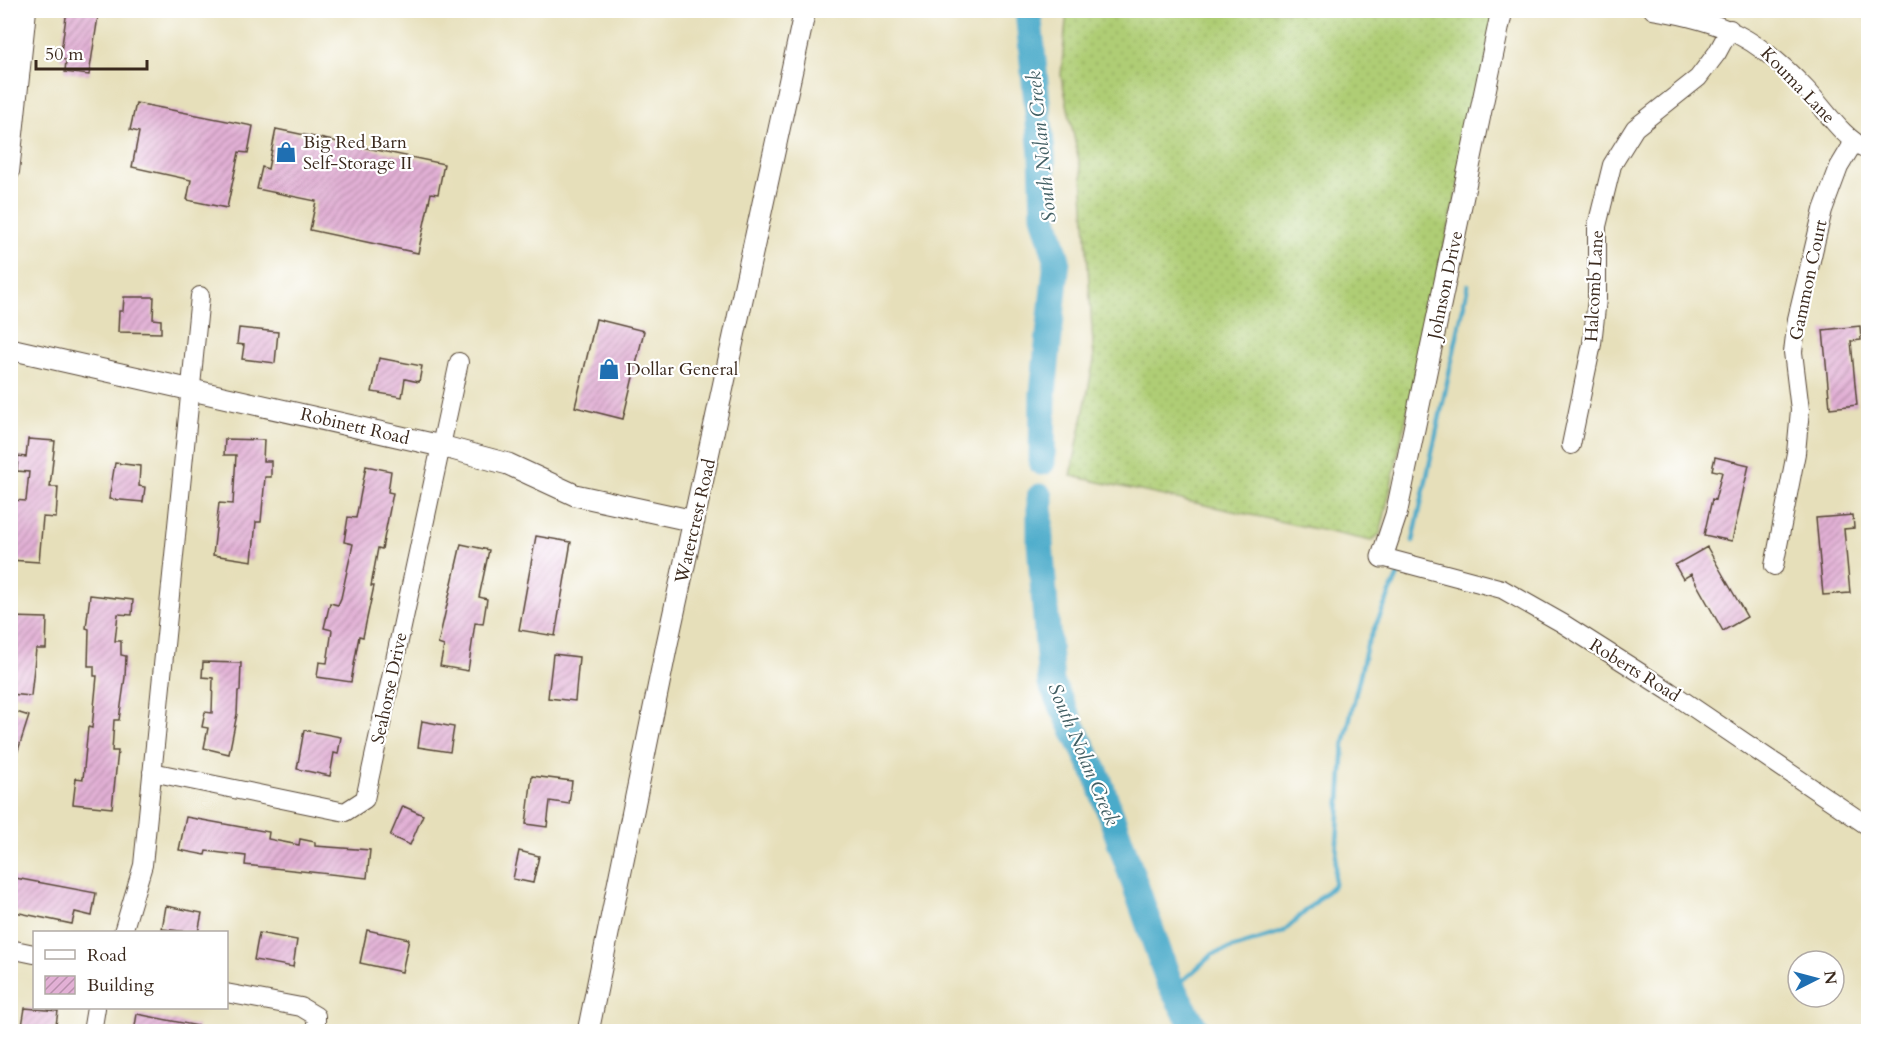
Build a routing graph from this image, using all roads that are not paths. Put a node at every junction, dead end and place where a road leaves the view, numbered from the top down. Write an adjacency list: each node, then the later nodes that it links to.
1 (27, 10): 7 (street)
2 (805, 10): 14 (street, Watercrest Road)
3 (1502, 10): 15 (street, Johnson Drive)
4 (1653, 10): 5 (street, Kouma Lane)
5 (1730, 29): 6 (street, Kouma Lane); 13 (street, Halcomb Lane)
6 (1861, 146): 16 (street, Gammon Court)
7 (10, 172)
8 (200, 296): 11 (street)
9 (10, 349): 11 (street, Robinett Road)
10 (459, 362): 12 (street, Seahorse Drive)
11 (191, 388): 12 (street, Robinett Road); 17 (street)
12 (441, 446): 14 (street, Robinett Road); 17 (street, Seahorse Drive)
13 (1571, 446)
14 (694, 521): 26 (street, Watercrest Road)
15 (1382, 556): 18 (street, Roberts Road)
16 (1774, 566)
17 (152, 772): 19 (street)
18 (1869, 826)
19 (124, 931)
20 (10, 949): 21 (street)
21 (33, 954)
22 (228, 993): 24 (street)
23 (96, 1009): 25 (street)
24 (316, 1024)
25 (92, 1032)
26 (588, 1032)

